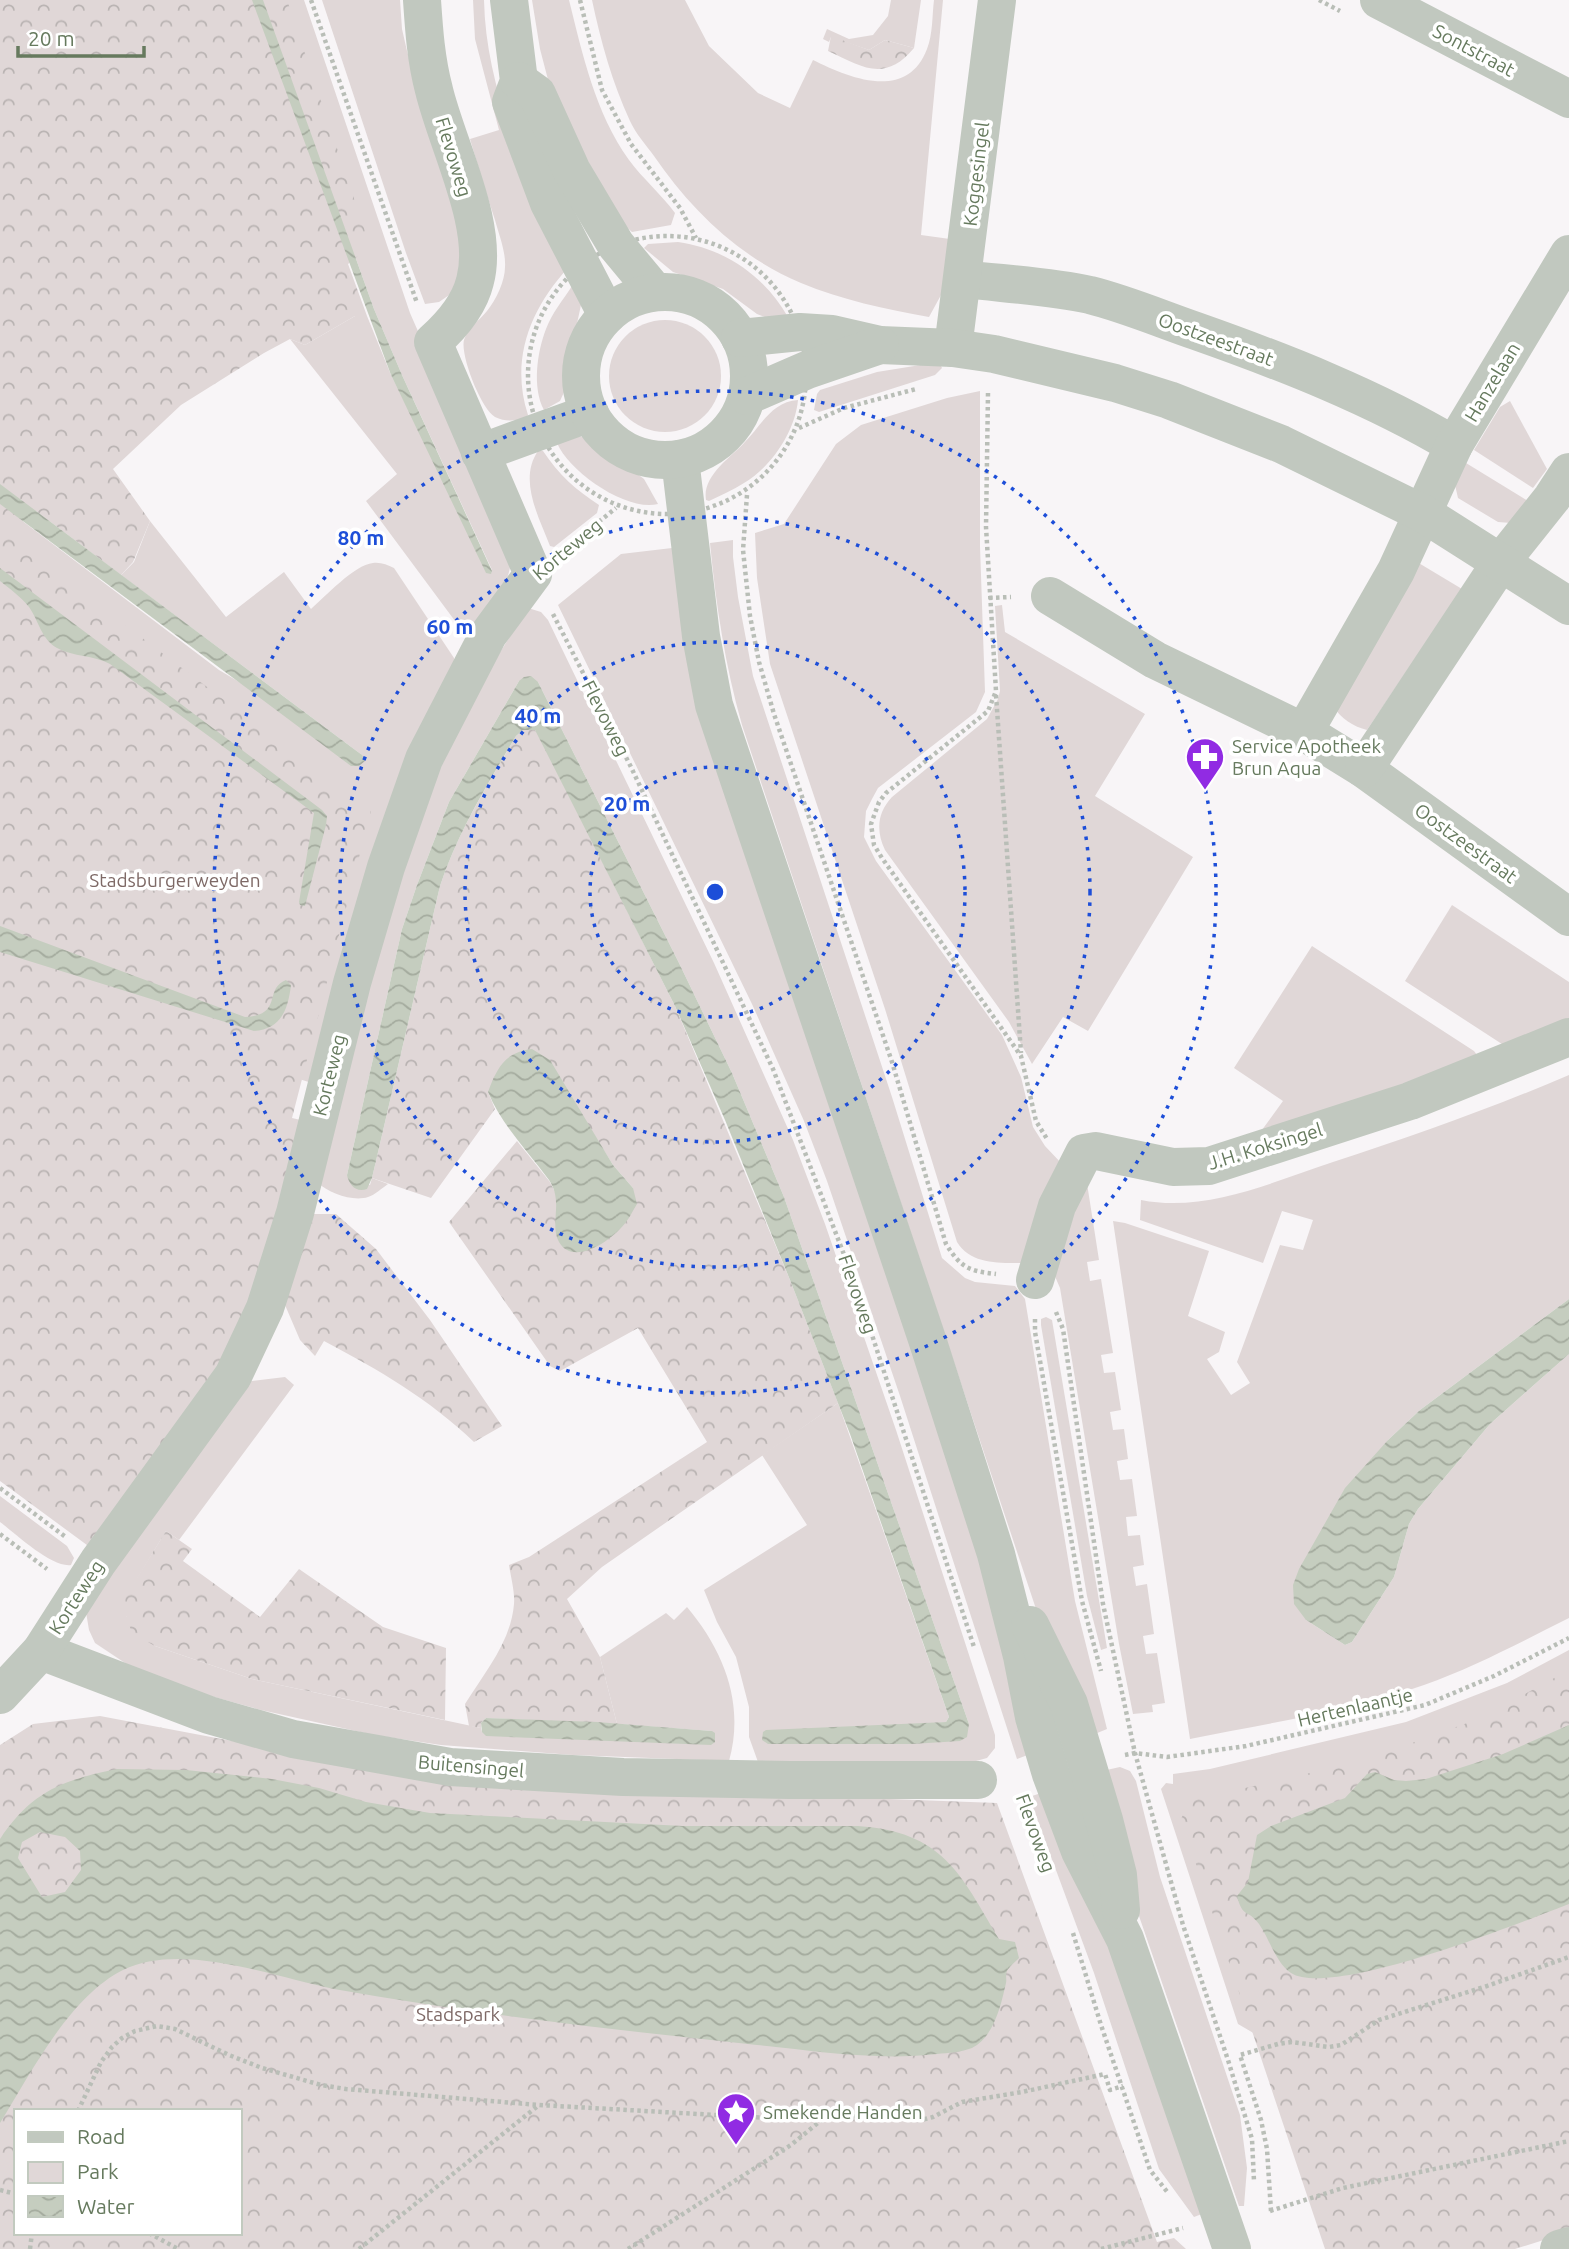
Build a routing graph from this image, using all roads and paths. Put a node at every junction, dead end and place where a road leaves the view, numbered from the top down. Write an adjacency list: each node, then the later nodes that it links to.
1 (311, 0): 15 (path)
2 (422, 0): 15 (street, Flevoweg)
3 (509, 0): 7 (street)
4 (580, 0): 9 (path)
5 (997, 0): 11 (street, Koggesingel)
6 (1379, 0): 8 (street, Sontstraat)
7 (519, 81): 12 (street); 13 (street)
8 (1569, 99)
9 (696, 238)
10 (1569, 254): 23 (street, Hanzelaan)
11 (963, 279): 17 (street, Koggesingel); 23 (street, Oostzeestraat)
12 (656, 292): 13 (street); 14 (street)
13 (607, 315): 21 (street)
14 (740, 338): 16 (street); 20 (street)
15 (433, 342): 24 (street)
16 (880, 345): 17 (street); 20 (street)
17 (953, 348): 18 (street)
18 (994, 354): 29 (street); 34 (path)
19 (927, 386): 22 (path)
20 (747, 396): 25 (street)
21 (590, 413): 24 (street); 25 (street)
22 (798, 428)
23 (1454, 445): 29 (street, Hanzelaan)
24 (480, 453): 31 (street)
25 (680, 459): 62 (street, Flevoweg)
26 (1564, 493): 30 (street)
27 (747, 495): 41 (path)
28 (616, 508): 31 (path, Korteweg)
29 (1424, 514): 30 (street); 35 (street)
30 (1501, 562): 33 (street); 36 (street)
31 (533, 574): 44 (street, Korteweg); 47 (path, Flevoweg)
32 (1050, 596): 35 (street, Oostzeestraat)
33 (1569, 606)
34 (996, 691): 39 (path); 39 (path)
35 (1304, 732): 36 (street, Oostzeestraat)
36 (1364, 769): 37 (street, Oostzeestraat)
37 (1569, 917)
38 (1569, 1037): 40 (street, J.H. Koksingel)
39 (1021, 1056): 40 (path)
40 (1076, 1164): 41 (street)
41 (1035, 1280): 48 (path); 50 (path)
42 (0, 1488): 44 (path)
43 (0, 1534): 44 (path)
44 (88, 1577): 46 (street, Korteweg)
45 (1569, 1638): 50 (path, Hertenlaantje)
46 (41, 1651): 49 (street); 51 (street, Buitensingel)
47 (978, 1659)
48 (1102, 1676)
49 (0, 1695)
50 (1135, 1753): 58 (path)
51 (978, 1780)
52 (1072, 1931): 54 (path)
53 (1569, 1957): 61 (path)
54 (1123, 2086): 57 (path); 60 (path)
55 (539, 2105): 56 (path); 57 (path); 66 (path)
56 (79, 2109)
57 (825, 2117): 67 (path)
58 (1252, 2139)
59 (1569, 2141): 61 (path)
60 (1150, 2170)
61 (1271, 2211): 62 (path)
62 (1228, 2234): 68 (path)
63 (153, 2235): 65 (path)
64 (1569, 2246): 69 (street)
65 (178, 2249)
66 (359, 2249)
67 (628, 2249)
68 (1101, 2249)
69 (1559, 2249)

